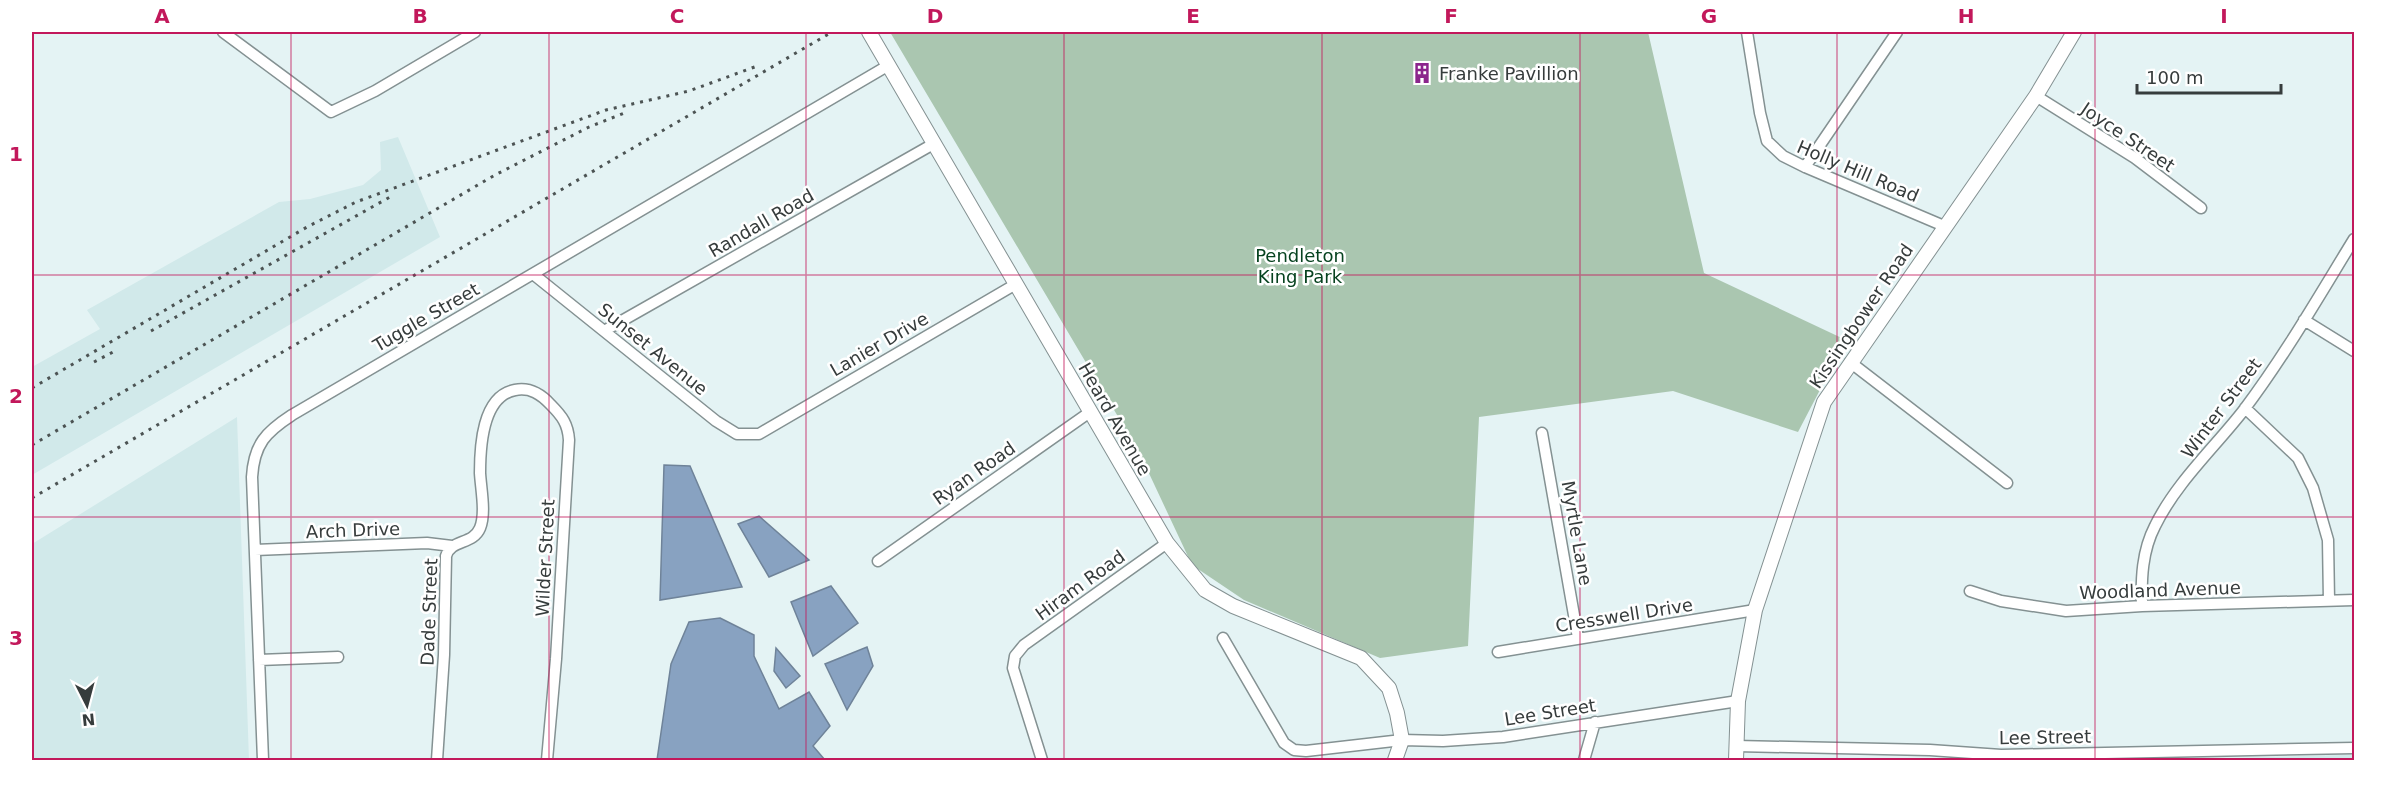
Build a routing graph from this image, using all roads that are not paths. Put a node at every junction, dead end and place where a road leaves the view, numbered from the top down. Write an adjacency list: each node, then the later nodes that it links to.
1 (223, 32): 2 (street)
2 (475, 32)
3 (869, 32): 7 (street, Heard Avenue)
4 (1747, 32): 10 (street, Holly Hill Road)
5 (1897, 32): 10 (street)
6 (2073, 32): 8 (street, Kissingbower Road)
7 (889, 65): 9 (street, Heard Avenue); 14 (street, Tuggle Street)
8 (2036, 96): 11 (street, Joyce Street); 12 (street, Kissingbower Road)
9 (935, 143): 15 (street, Heard Avenue); 17 (street, Randall Road)
10 (1805, 167): 12 (street, Holly Hill Road)
11 (2200, 208)
12 (1944, 226): 19 (street, Kissingbower Road)
13 (2355, 239): 16 (street, Winter Street)
14 (533, 274): 17 (street, Sunset Avenue); 28 (street, Tuggle Street)
15 (1016, 284): 22 (street, Heard Avenue); 24 (street, Lanier Drive)
16 (2304, 320): 18 (street); 21 (street, Winter Street)
17 (604, 331): 24 (street, Sunset Avenue)
18 (2355, 351)
19 (1850, 362): 25 (street); 34 (street, Kissingbower Road)
20 (515, 389): 27 (street, Dade Street); 47 (street, Wilder Street)
21 (2245, 408): 32 (street); 33 (street, Winter Street)
22 (1090, 411): 26 (street, Heard Avenue); 29 (street, Ryan Road)
23 (1542, 433): 36 (street, Myrtle Lane)
24 (759, 434)
25 (2007, 483)
26 (1167, 543): 42 (street, Heard Avenue); 48 (street, Hiram Road)
27 (452, 546): 28 (street, Arch Drive); 46 (street, Dade Street)
28 (255, 550): 39 (street, Tuggle Street)
29 (878, 561)
30 (1970, 591): 33 (street, Woodland Avenue)
31 (2355, 600): 32 (street, Woodland Avenue)
32 (2329, 601): 33 (street, Woodland Avenue)
33 (2142, 606)
34 (1755, 610): 36 (street, Cresswell Drive); 40 (street, Kissingbower Road)
35 (1223, 638): 42 (street)
36 (1578, 638): 37 (street, Cresswell Drive)
37 (1498, 652)
38 (338, 657): 39 (street)
39 (259, 660): 45 (street, Tuggle Street)
40 (1738, 701): 41 (street, Lee Street); 43 (street, Kissingbower Road)
41 (1595, 722): 42 (street, Lee Street); 50 (street)
42 (1402, 740): 49 (street)
43 (1736, 746): 44 (street, Lee Street); 51 (street, Kissingbower Road)
44 (2355, 748)
45 (263, 760)
46 (437, 760)
47 (547, 760)
48 (1042, 760)
49 (1395, 760)
50 (1584, 760)
51 (1736, 760)

